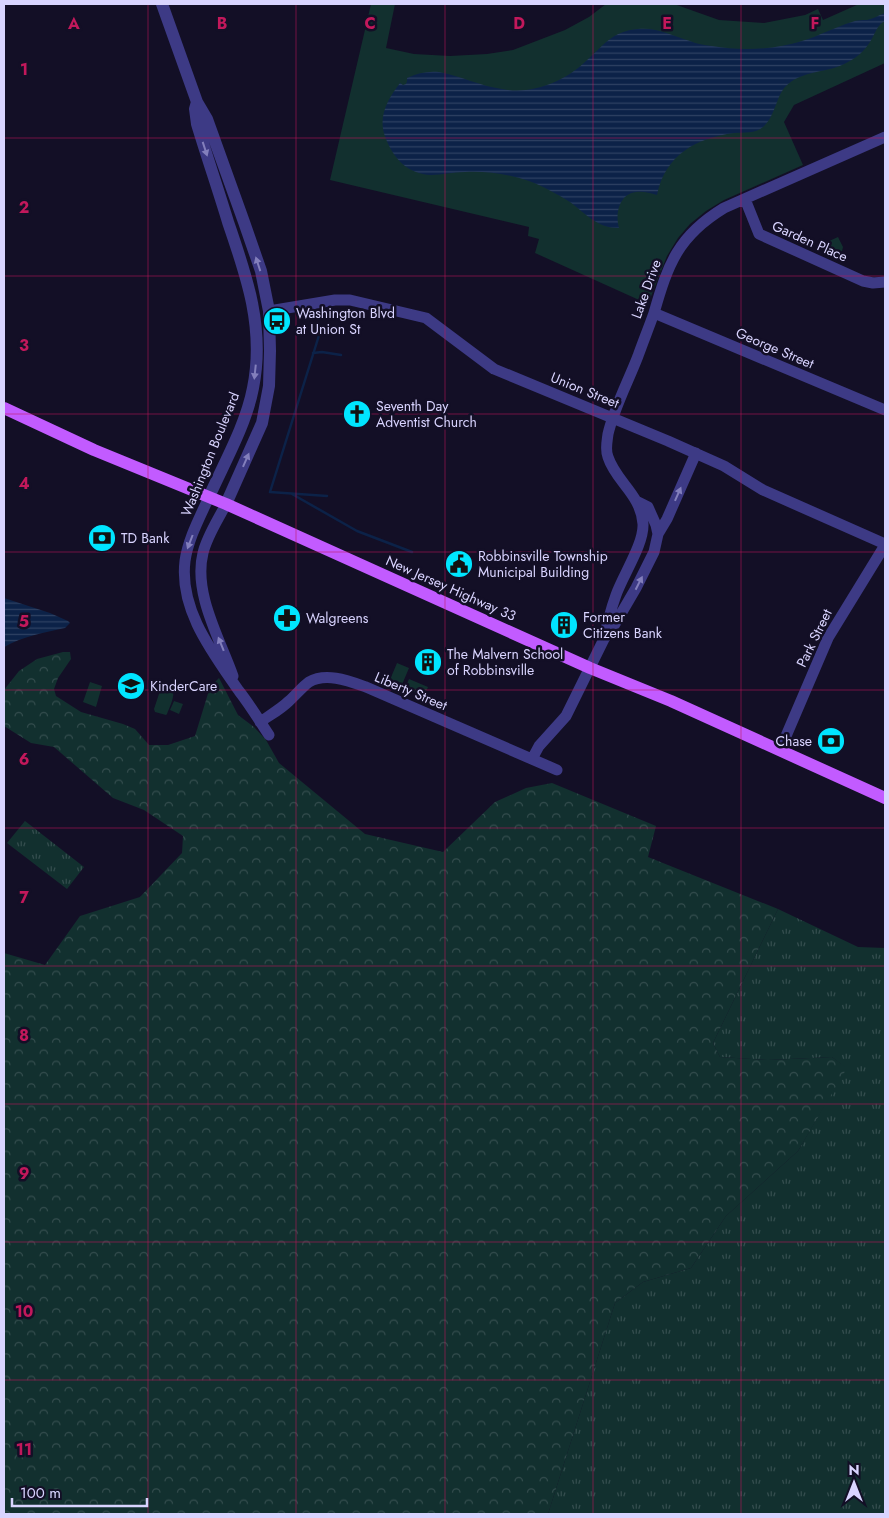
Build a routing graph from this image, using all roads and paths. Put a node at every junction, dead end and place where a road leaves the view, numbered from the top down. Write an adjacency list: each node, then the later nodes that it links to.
1 (162, 4): 2 (street, Washington Boulevard)
2 (197, 102): 6 (street, Washington Boulevard, one-way to 6); 7 (street, Washington Boulevard, one-way to 2)
3 (885, 138): 4 (street, Lake Drive)
4 (744, 199): 5 (street, Garden Place); 8 (street, Lake Drive)
5 (885, 282)
6 (253, 304): 7 (street); 9 (street, Washington Boulevard)
7 (269, 312): 9 (street); 12 (street, Union Street); 16 (street, Washington Boulevard, one-way to 7)
8 (654, 312): 11 (street, George Street); 12 (street, Lake Drive)
9 (256, 324): 14 (street, Washington Boulevard, one-way to 14)
10 (4, 408): 14 (main road, New Jersey Highway 33)
11 (885, 410)
12 (613, 418): 13 (street, Union Street); 15 (street, Lake Drive)
13 (696, 453): 17 (street, one-way to 13); 18 (street, Union Street)
14 (209, 497): 16 (main road, New Jersey Highway 33); 21 (street, Washington Boulevard, one-way to 21)
15 (638, 502): 17 (street, Lake Drive); 19 (street, Lake Drive)
16 (226, 504): 20 (main road, New Jersey Highway 33); 21 (street, Washington Boulevard, one-way to 16)
17 (658, 534): 19 (street, Lake Drive, one-way to 17)
18 (885, 544): 24 (street, Park Street)
19 (604, 639): 20 (street, Lake Drive)
20 (590, 668): 24 (main road, New Jersey Highway 33); 25 (street, Lake Drive)
21 (238, 689): 22 (street, Washington Boulevard)
22 (260, 722): 23 (street, Washington Boulevard); 25 (street, Liberty Street)
23 (269, 735)
24 (780, 750): 27 (main road, New Jersey Highway 33)
25 (532, 760): 26 (street, Liberty Street)
26 (557, 770)
27 (885, 798)

